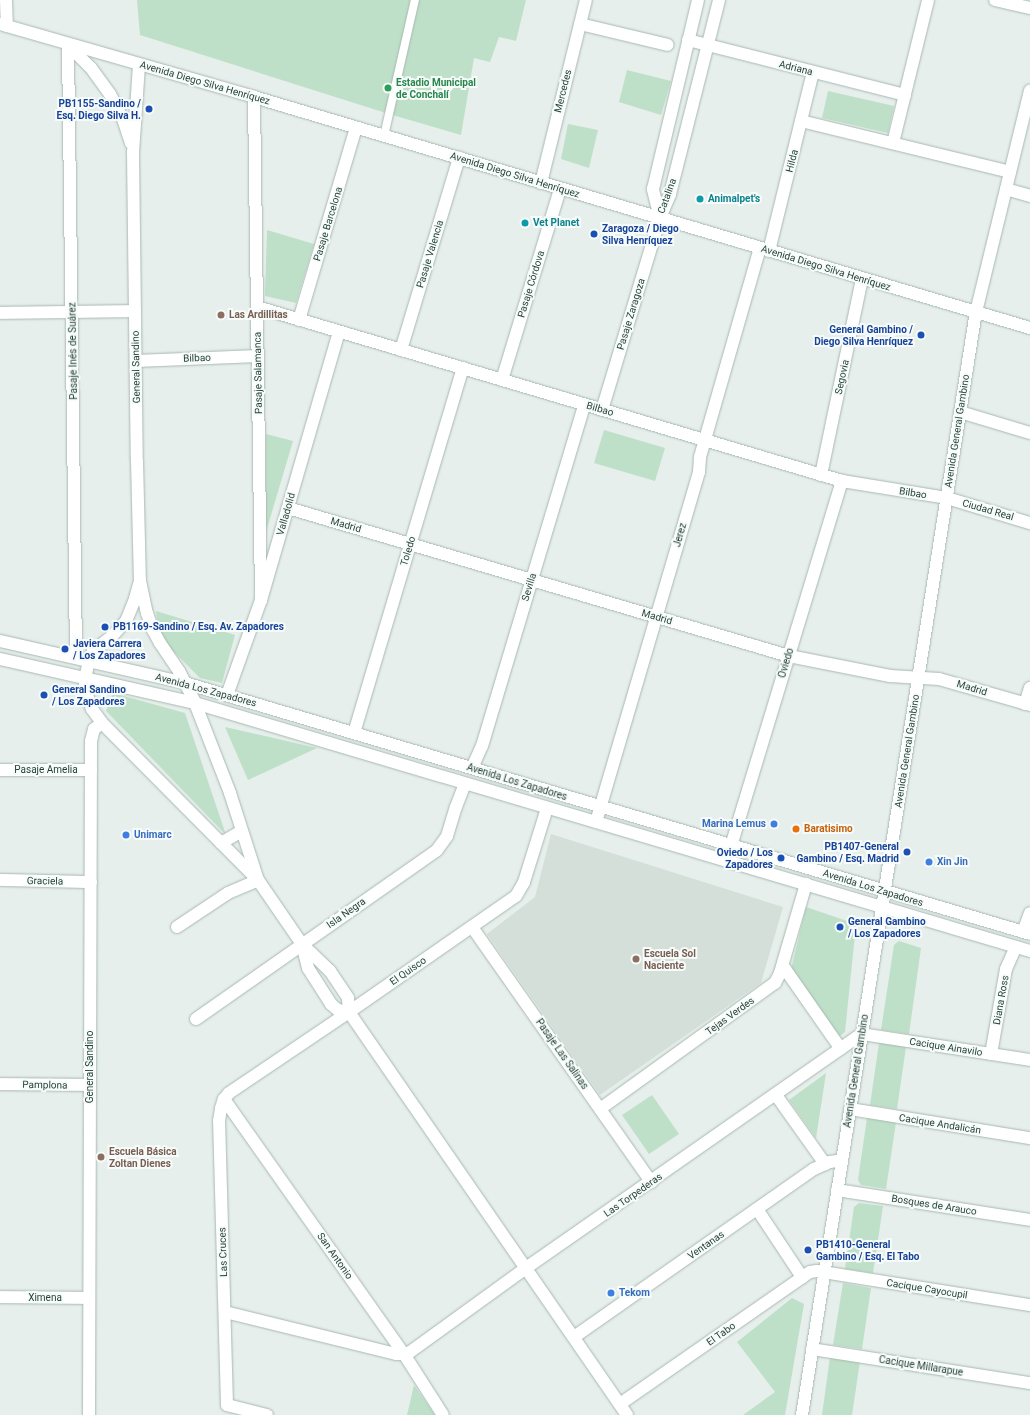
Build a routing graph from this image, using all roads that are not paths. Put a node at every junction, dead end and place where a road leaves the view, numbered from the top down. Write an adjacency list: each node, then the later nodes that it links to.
1 (6, 0): 10 (street)
2 (415, 0): 24 (lane)
3 (586, 0): 9 (street, Mercedes)
4 (698, 0): 11 (street, Catalina)
5 (719, 0): 14 (street, Catalina)
6 (928, 0): 18 (street)
7 (996, 0): 8 (street)
8 (1030, 8)
9 (580, 24): 13 (street); 29 (street, Mercedes)
10 (4, 25): 12 (street, Avenida Diego Silva Henríquez)
11 (688, 40): 14 (street, Adriana); 21 (street, Catalina)
12 (68, 45): 15 (street, Avenida Diego Silva Henríquez); 26 (street, General Sandino); 38 (street, Pasaje Inés de Suárez)
13 (668, 45)
14 (707, 45): 16 (street, Adriana); 23 (street, Catalina)
15 (139, 65): 19 (street, Avenida Diego Silva Henríquez); 26 (street, General Sandino)
16 (813, 72): 18 (street, Adriana); 20 (street, Hilda)
17 (1030, 90): 28 (street, Avenida General Gambino)
18 (905, 95): 25 (street)
19 (254, 97): 22 (street, Avenida Diego Silva Henríquez); 36 (street, Pasaje Salamanca)
20 (802, 121): 25 (street); 34 (street, Hilda)
21 (668, 123): 23 (street); 33 (street, Catalina)
22 (356, 128): 24 (street, Avenida Diego Silva Henríquez); 41 (street, Pasaje Barcelona)
23 (686, 128): 33 (street, Catalina)
24 (384, 136): 27 (street, Avenida Diego Silva Henríquez)
25 (893, 143): 28 (street)
26 (134, 152): 37 (street, General Sandino)
27 (459, 158): 29 (street, Avenida Diego Silva Henríquez); 44 (street, Pasaje Valencia)
28 (1010, 172): 31 (street, Avenida General Gambino)
29 (541, 183): 30 (street, Avenida Diego Silva Henríquez)
30 (560, 188): 33 (street, Avenida Diego Silva Henríquez); 48 (street, Pasaje Córdova)
31 (1006, 189): 32 (street); 39 (street, Avenida General Gambino)
32 (1030, 196)
33 (660, 218): 34 (street, Avenida Diego Silva Henríquez); 50 (street, Pasaje Zaragoza)
34 (765, 249): 35 (street, Avenida Diego Silva Henríquez); 53 (street, Jerez)
35 (862, 278): 39 (street, Avenida Diego Silva Henríquez); 54 (street, Segovia)
36 (257, 308): 41 (street, Bilbao); 45 (street, Pasaje Salamanca)
37 (135, 311): 38 (street); 46 (street, General Sandino)
38 (72, 312): 40 (street); 66 (street, Pasaje Inés de Suárez)
39 (976, 312): 42 (street, Avenida Diego Silva Henríquez); 51 (street, Avenida General Gambino)
40 (0, 313)
41 (299, 320): 43 (street, Bilbao)
42 (1030, 328)
43 (339, 332): 44 (street, Bilbao); 57 (street, Valladolid)
44 (401, 350): 47 (street, Bilbao)
45 (258, 356): 46 (street, Bilbao); 62 (street, Pasaje Salamanca)
46 (136, 361): 61 (street, General Sandino)
47 (463, 368): 48 (street, Bilbao); 59 (street, Toledo)
48 (502, 380): 49 (street, Bilbao)
49 (584, 404): 50 (street, Bilbao); 60 (street, Sevilla)
50 (602, 410): 53 (street, Bilbao)
51 (960, 412): 52 (street); 56 (street, Avenida General Gambino)
52 (1030, 433)
53 (704, 440): 54 (street, Bilbao); 63 (street, Jerez)
54 (821, 475): 55 (street, Bilbao)
55 (842, 481): 56 (street, Bilbao); 65 (street, Oviedo)
56 (946, 498): 58 (street, Ciudad Real); 69 (street, Avenida General Gambino)
57 (288, 508): 59 (street, Madrid); 62 (street, Valladolid)
58 (1030, 523)
59 (410, 544): 60 (street, Madrid); 77 (street, Toledo)
60 (531, 580): 63 (street, Madrid); 78 (street, Sevilla)
61 (140, 581): 68 (street, General Sandino); 71 (street, General Sandino)
62 (261, 600): 73 (street, Valladolid)
63 (656, 617): 65 (street, Madrid); 82 (street, Jerez)
64 (0, 641): 66 (street, Avenida Los Zapadores)
65 (789, 656): 69 (street, Madrid); 87 (street, Oviedo)
66 (76, 658): 68 (street, Avenida Los Zapadores)
67 (0, 659): 70 (street, Avenida Los Zapadores)
68 (89, 661): 70 (street, General Sandino); 71 (street, Avenida Los Zapadores)
69 (918, 677): 75 (street, Madrid); 92 (street, Avenida General Gambino)
70 (85, 678): 74 (street, Avenida Los Zapadores); 76 (street, General Sandino)
71 (185, 683): 73 (street, Avenida Los Zapadores); 74 (street, General Sandino)
72 (1030, 688): 75 (street)
73 (227, 695): 77 (street, Avenida Los Zapadores)
74 (195, 703): 81 (street, Avenida Los Zapadores); 85 (street, General Sandino)
75 (1028, 705)
76 (102, 723): 80 (street, General Sandino); 86 (street)
77 (354, 733): 78 (street, Avenida Los Zapadores)
78 (472, 768): 82 (street, Avenida Los Zapadores)
79 (0, 770): 80 (street, Pasaje Amelia)
80 (91, 770): 90 (street, General Sandino)
81 (465, 784): 83 (street, Avenida Los Zapadores); 98 (street, Isla Negra)
82 (600, 807): 84 (street, Jerez); 87 (street, Avenida Los Zapadores)
83 (547, 808): 84 (street, Avenida Los Zapadores); 96 (street, El Quisco)
84 (596, 822): 91 (street, Avenida Los Zapadores)
85 (242, 831): 86 (street); 89 (street, General Sandino)
86 (221, 843): 89 (street)
87 (731, 846): 92 (street, Avenida Los Zapadores)
88 (0, 880): 90 (street, Graciela)
89 (258, 880): 95 (street); 98 (street)
90 (91, 882): 109 (street, General Sandino)
91 (806, 884): 93 (street, Avenida Los Zapadores); 101 (street, Tejas Verdes)
92 (884, 892): 93 (street, Avenida General Gambino); 97 (street, Avenida Los Zapadores)
93 (882, 907): 99 (street, Avenida Los Zapadores); 104 (street, Avenida General Gambino)
94 (1030, 913): 97 (street)
95 (177, 927)
96 (472, 927): 102 (street, El Quisco); 112 (street, Pasaje Las Salinas)
97 (1026, 933)
98 (302, 944): 102 (street); 102 (street); 103 (street, Isla Negra)
99 (1016, 947): 100 (street, Avenida Los Zapadores); 106 (street, Diana Ross)
100 (1030, 951)
101 (783, 966): 105 (street); 112 (street, Tejas Verdes)
102 (349, 1012): 111 (street, El Quisco); 121 (street)
103 (196, 1019)
104 (862, 1034): 105 (street, Las Torpederas); 106 (street, Cacique Ainavilo); 113 (street, Avenida General Gambino)
105 (841, 1049): 110 (street, Las Torpederas)
106 (991, 1054): 107 (street, Cacique Ainavilo)
107 (1030, 1060)
108 (0, 1084): 109 (street, Pamplona)
109 (90, 1085): 125 (street, General Sandino)
110 (776, 1094): 116 (street); 117 (street, Las Torpederas)
111 (224, 1099): 127 (street, Las Cruces); 130 (street, San Antonio)
112 (600, 1109): 117 (street, Pasaje Las Salinas)
113 (850, 1109): 114 (street, Cacique Andalicán); 115 (street, Avenida General Gambino)
114 (1030, 1138)
115 (842, 1160): 116 (street, Ventanas); 118 (street, Avenida General Gambino)
116 (824, 1164): 119 (street, Ventanas)
117 (651, 1182): 121 (street, Las Torpederas)
118 (837, 1190): 120 (street, Bosques de Arauco); 122 (street, Avenida General Gambino)
119 (757, 1209): 123 (street); 128 (street, Ventanas)
120 (1030, 1220)
121 (526, 1268): 128 (street); 130 (street, Las Torpederas)
122 (824, 1272): 123 (street, El Tabo); 126 (street, Cacique Cayocupil); 129 (street, Avenida General Gambino)
123 (802, 1277): 132 (street, El Tabo)
124 (0, 1298): 125 (street, Ximena)
125 (89, 1298): 133 (street, General Sandino)
126 (1030, 1305)
127 (225, 1312): 130 (street); 134 (street, Las Cruces)
128 (574, 1337): 132 (street)
129 (812, 1349): 131 (street, Cacique Millarapue); 137 (street, Avenida General Gambino)
130 (404, 1354): 135 (street, San Antonio)
131 (1030, 1383)
132 (620, 1404): 136 (street)
133 (89, 1415)
134 (267, 1415)
135 (443, 1415)
136 (627, 1415)
137 (802, 1415)

